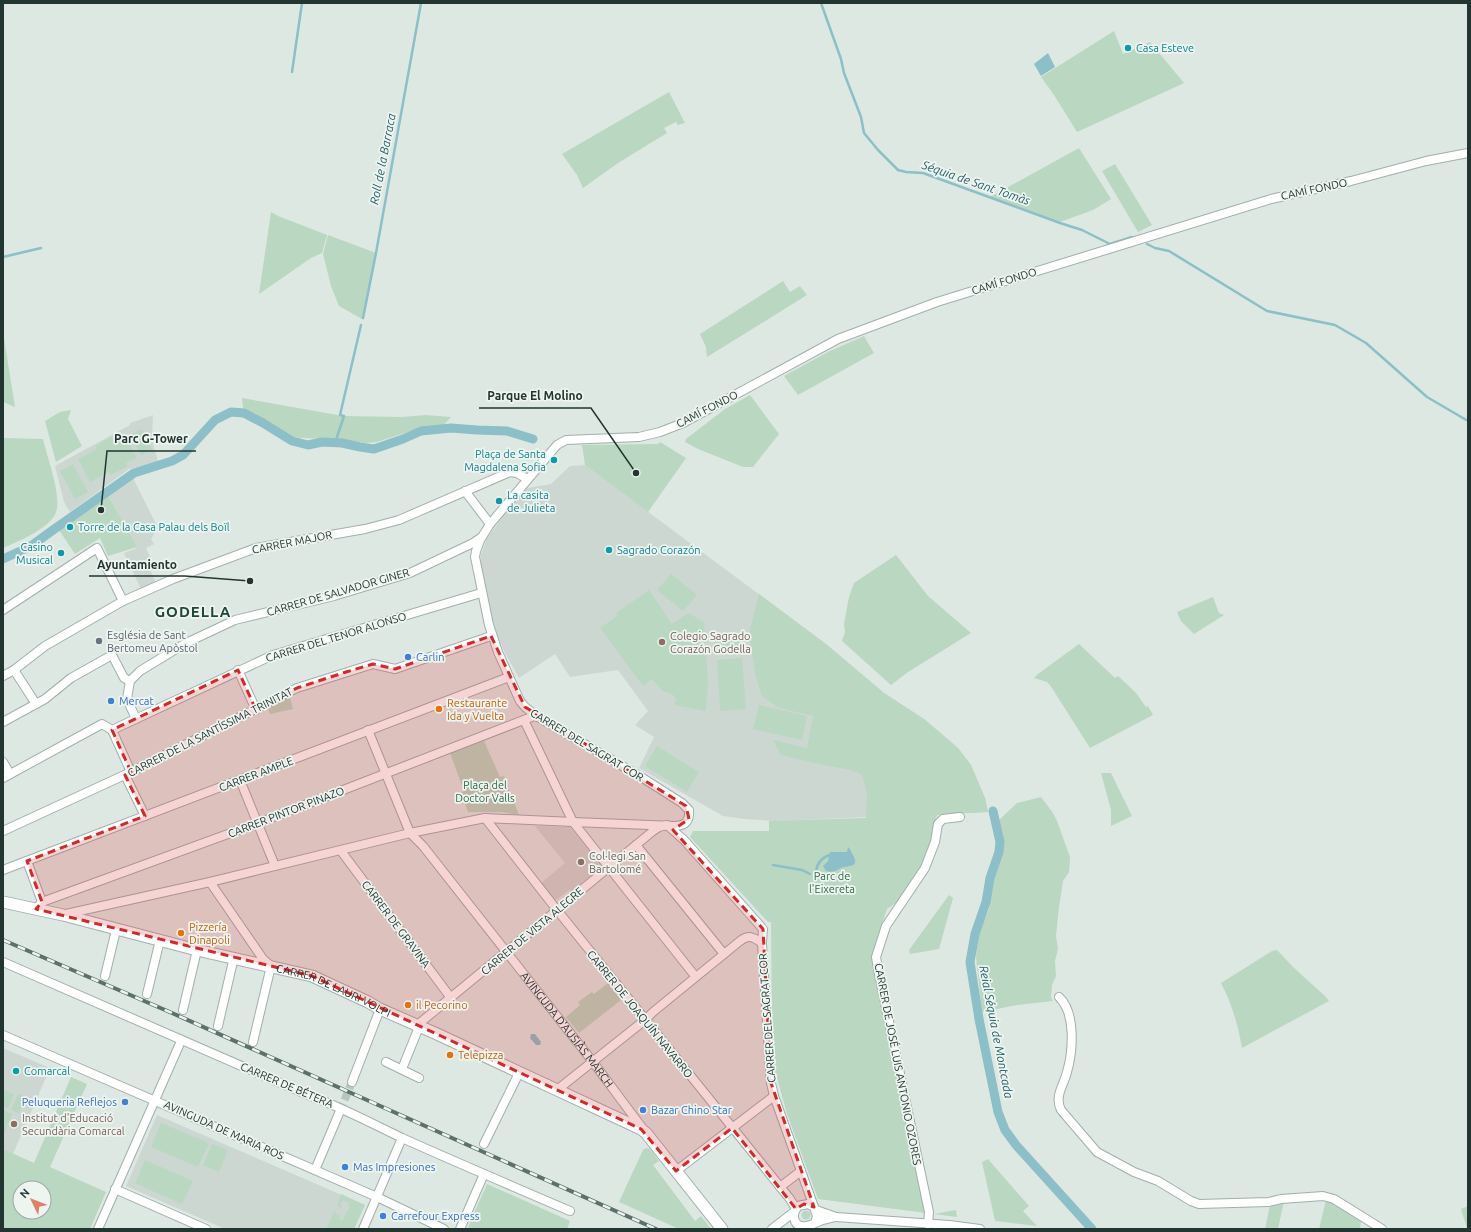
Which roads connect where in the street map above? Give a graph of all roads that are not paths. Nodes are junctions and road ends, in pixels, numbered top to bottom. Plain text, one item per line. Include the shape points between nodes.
1 (1468, 153) edge
2 (527, 479) junction
3 (465, 491) junction
4 (490, 524) junction
5 (482, 537) junction
6 (481, 593) junction
7 (123, 601) junction
8 (3, 610) edge
9 (492, 636) junction
10 (14, 670) junction
11 (238, 670) junction
12 (3, 676) edge
13 (509, 677) junction
14 (130, 681) junction
15 (36, 704) junction
16 (256, 710) junction
17 (538, 717) junction
18 (136, 718) junction
19 (524, 720) junction
20 (3, 722) edge
21 (112, 730) junction
22 (368, 730) junction
23 (3, 762) edge
24 (128, 774) junction
25 (386, 774) junction
26 (6, 776) edge
27 (240, 780) junction
28 (145, 816) junction
29 (960, 817) dead end
30 (485, 818) junction
31 (573, 822) junction
32 (258, 823) junction
33 (667, 825) junction
34 (3, 831) edge
35 (410, 833) junction
36 (636, 845) junction
37 (341, 851) junction
38 (26, 861) junction
39 (275, 866) junction
40 (609, 867) junction
41 (3, 870) edge
42 (210, 882) junction
43 (3, 902) edge
44 (38, 906) junction
45 (557, 910) junction
46 (63, 915) junction
47 (116, 930) junction
48 (160, 940) junction
49 (762, 943) junction
50 (197, 950) junction
51 (507, 952) junction
52 (724, 954) junction
53 (234, 957) junction
54 (3, 962) edge
55 (270, 966) junction
56 (105, 976) dead end
57 (695, 976) junction
58 (147, 994) dead end
59 (451, 998) junction
60 (1060, 998) dead end
61 (380, 1009) junction
62 (183, 1010) dead end
63 (645, 1020) junction
64 (218, 1026) dead end
65 (419, 1026) junction
66 (3, 1035) edge
67 (181, 1041) junction
68 (253, 1042) dead end
69 (386, 1062) dead end
70 (593, 1062) junction
71 (402, 1069) junction
72 (519, 1073) junction
73 (419, 1078) dead end
74 (352, 1082) tunnel mouth
75 (556, 1090) junction
76 (774, 1096) junction
77 (155, 1100) junction
78 (340, 1111) tunnel mouth
79 (732, 1128) junction
80 (646, 1133) junction
81 (402, 1138) junction
82 (484, 1144) dead end
83 (315, 1170) junction
84 (676, 1171) junction
85 (801, 1171) junction
86 (484, 1174) junction
87 (780, 1186) junction
88 (115, 1189) junction
89 (377, 1197) junction
90 (815, 1209) junction
91 (795, 1210) junction
92 (570, 1211) dead end
93 (836, 1217) junction
94 (928, 1224) junction
95 (805, 1227) edge
96 (98, 1229) edge
97 (206, 1229) edge
98 (363, 1229) edge
99 (444, 1229) edge
100 (460, 1229) edge
101 (722, 1229) edge
102 (772, 1229) edge
103 (980, 1229) edge
104 (1382, 1229) edge

1 - 2 street, CAMÍ FONDO via 1271,199 937,302 838,339 683,423 660,432 639,437 566,440 557,445
2 - 3 street, CARRER MAJOR via 510,472
2 - 4 street, CARRER DE SALVADOR GINER
3 - 4 street
3 - 7 street, CARRER MAJOR via 399,520 256,548
4 - 5 street, CARRER DE SALVADOR GINER
5 - 6 street, CARRER DEL SAGRAT COR via 475,557
5 - 14 street, CARRER DE SALVADOR GINER via 410,573 334,596 235,620 186,643 140,671
6 - 9 street, CARRER DEL SAGRAT COR
6 - 11 street, CARRER DEL TENOR ALONSO via 273,655
7 - 8 street via 97,548
7 - 10 street, CARRER MAJOR via 45,646
9 - 13 street, CARRER DEL SAGRAT COR
9 - 16 street, CARRER DE LA SANTÍSSIMA TRINITAT via 395,669 373,664 346,672 284,693
10 - 12 street, CARRER MAJOR
10 - 15 street
11 - 16 street
11 - 18 street, CARRER DEL TENOR ALONSO
13 - 17 street, CARRER DEL SAGRAT COR via 524,707
13 - 22 street, CARRER AMPLE
14 - 15 street via 124,678 112,654 71,678
14 - 18 street via 127,699
15 - 20 street
16 - 24 street, CARRER DE LA SANTÍSSIMA TRINITAT
17 - 19 street, CARRER PINTOR PINAZO
17 - 33 street, CARRER DEL SAGRAT COR via 638,775 689,810 689,819 681,826
18 - 21 street, CARRER DEL TENOR ALONSO
19 - 25 street, CARRER PINTOR PINAZO
19 - 31 street
21 - 24 street
21 - 26 street via 102,724
22 - 25 street
22 - 27 street, CARRER AMPLE
23 - 26 street
24 - 28 street
24 - 34 street, CARRER DE LA SANTÍSSIMA TRINITAT
25 - 32 street, CARRER PINTOR PINAZO
25 - 35 street
27 - 28 street, CARRER AMPLE
27 - 32 street
28 - 38 street, CARRER AMPLE
29 - 94 street, CARRER DE JOSÉ LUIS ANTONIO OZORES via 943,818 939,822 925,868 888,923 876,957 929,1212
30 - 31 street
30 - 35 street
30 - 45 street, CARRER DE JOAQUÍN NAVARRO
31 - 33 street
31 - 40 street
32 - 39 street
32 - 44 street, CARRER PINTOR PINAZO
33 - 36 street, CARRER DE VISTA ALEGRE via 656,829
33 - 49 street, CARRER DEL SAGRAT COR via 684,840 760,925 763,929
35 - 37 street
35 - 51 street, AVINGUDA D'AUSIÀS MARCH
36 - 40 street, CARRER DE VISTA ALEGRE
36 - 52 street
37 - 39 street
37 - 59 street, CARRER DE GRAVINA
38 - 41 street, CARRER AMPLE
38 - 44 street
39 - 42 street
40 - 45 street, CARRER DE VISTA ALEGRE
40 - 57 street
42 - 46 street
42 - 55 street
43 - 44 street, CARRER DE LAURI VOLPI
44 - 46 street, CARRER DE LAURI VOLPI
45 - 51 street, CARRER DE VISTA ALEGRE
45 - 63 street, CARRER DE JOAQUÍN NAVARRO
46 - 47 street, CARRER DE LAURI VOLPI
47 - 48 street, CARRER DE LAURI VOLPI
47 - 56 street
48 - 50 street, CARRER DE LAURI VOLPI
48 - 58 street
49 - 52 street via 749,936
49 - 76 street, CARRER DEL SAGRAT COR via 769,1073
50 - 53 street, CARRER DE LAURI VOLPI
50 - 62 street
51 - 59 street, CARRER DE VISTA ALEGRE
51 - 70 street, AVINGUDA D'AUSIÀS MARCH
52 - 57 street
53 - 55 street, CARRER DE LAURI VOLPI
53 - 64 street
54 - 67 street, CARRER DE BÉTERA
55 - 61 street, CARRER DE LAURI VOLPI via 312,976
55 - 68 street
57 - 63 street
59 - 65 street, CARRER DE VISTA ALEGRE
60 - 104 street via 1068,1011 1072,1040 1068,1070 1060,1091 1059,1104 1061,1110 1102,1156 1158,1181 1199,1204 1269,1202 1323,1196 1334,1199
61 - 65 street, CARRER DE LAURI VOLPI
61 - 74 street
63 - 70 street
63 - 79 street, CARRER DE JOAQUÍN NAVARRO
65 - 71 street
65 - 72 street, CARRER DE LAURI VOLPI
66 - 77 street, AVINGUDA DE MARIA ROS
67 - 77 street
67 - 81 street, CARRER DE BÉTERA via 326,1101
69 - 71 street
70 - 75 street
70 - 80 street, AVINGUDA D'AUSIÀS MARCH
71 - 73 street
72 - 75 street, CARRER DE LAURI VOLPI
72 - 82 street
75 - 80 street, CARRER DE LAURI VOLPI
76 - 79 street
76 - 85 street, CARRER DEL SAGRAT COR
77 - 83 street, AVINGUDA DE MARIA ROS
77 - 88 street
78 - 83 street
79 - 84 street
79 - 87 street, CARRER DE JOAQUÍN NAVARRO
80 - 84 street, AVINGUDA D'AUSIÀS MARCH
81 - 86 street, CARRER DE BÉTERA
81 - 89 street
83 - 89 street, AVINGUDA DE MARIA ROS
84 - 101 street, AVINGUDA D'AUSIÀS MARCH
85 - 87 street
85 - 90 street, CARRER DEL SAGRAT COR
86 - 92 street, CARRER DE BÉTERA
86 - 100 street
87 - 91 street, CARRER DE JOAQUÍN NAVARRO via 795,1205
88 - 96 street
88 - 97 street
89 - 98 street
89 - 99 street, AVINGUDA DE MARIA ROS
90 - 91 street via 804,1204
90 - 93 street
90 - 95 street via 815,1223
91 - 95 street via 796,1222
91 - 102 street
93 - 94 street
93 - 95 street
94 - 103 street

